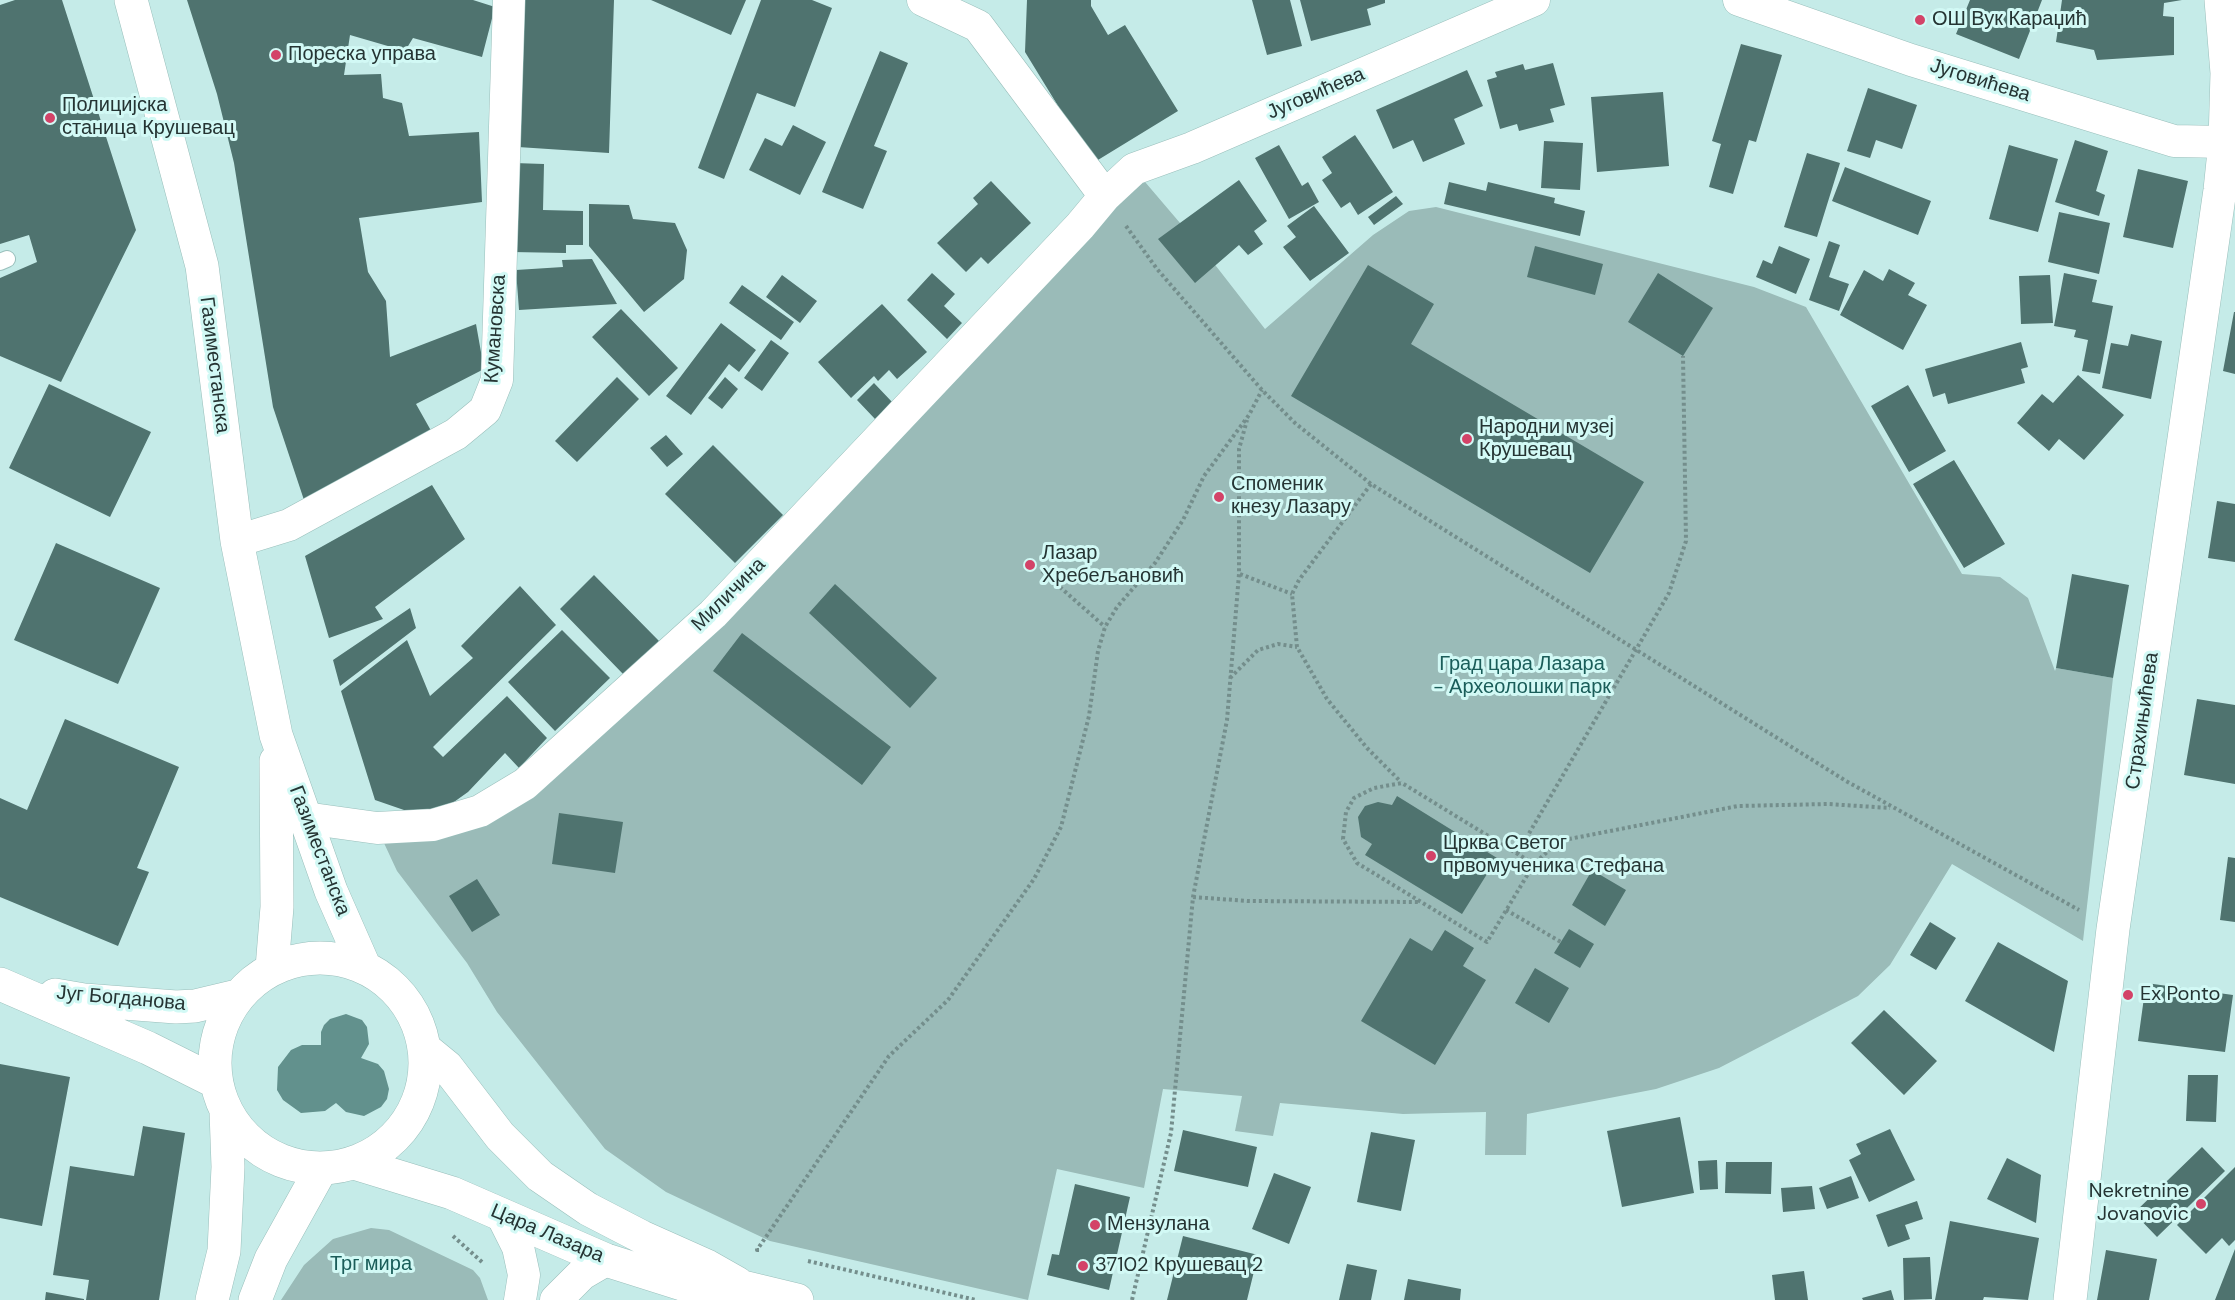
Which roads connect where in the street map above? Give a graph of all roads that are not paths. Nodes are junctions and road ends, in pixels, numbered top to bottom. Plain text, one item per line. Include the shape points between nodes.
1 (131, 0) edge
2 (509, 0) edge
3 (923, 0) edge
4 (1534, 0) edge
5 (1739, 0) edge
6 (2221, 0) edge
7 (979, 13) edge
8 (2230, 142) edge
9 (1105, 196) junction
10 (1080, 226) joint
11 (237, 541) junction
12 (276, 735) junction
13 (305, 818) junction
14 (364, 966) junction
15 (272, 968) junction
16 (2, 985) edge
17 (237, 996) junction
18 (425, 1049) junction
19 (221, 1096) junction
20 (354, 1163) junction
21 (321, 1169) junction
22 (503, 1217) junction
23 (606, 1260) junction
24 (743, 1287) junction
25 (212, 1300) edge
26 (255, 1300) edge
27 (520, 1300) edge
28 (556, 1300) edge
29 (797, 1300) edge
30 (2070, 1300) edge

1 - 11 main road, Газиместанска via 202,266
2 - 11 street, Кумановска via 497,380 485,410 456,434 289,525
3 - 7 street
4 - 9 street, Југовићева via 1192,148 1134,169
5 - 8 street, Југовићева via 1911,60 2174,141
6 - 8 main road, Страхињићева
7 - 9 street
8 - 30 main road, Страхињићева via 2113,929
9 - 10 street, Југовићева
10 - 13 street, Миличина via 713,614 525,784 480,811 433,825 377,828
11 - 12 main road, Газиместанска
12 - 13 main road, Газиместанска
12 - 15 main road, Газиместанска via 277,907
13 - 14 main road, Газиместанска
14 - 15 main road via 334,958 302,958
14 - 18 main road via 394,986 408,1005
15 - 17 main road
16 - 17 main road, Југ Богданова via 84,1000 168,1006 195,1006
16 - 19 main road, Југ Богданова via 148,1048
17 - 19 main road via 217,1036 214,1059
18 - 20 main road via 424,1085 410,1119 386,1146
18 - 24 main road, Цара Лазара via 447,1067 500,1136 540,1176 588,1209
19 - 21 main road via 242,1135 265,1154 292,1165
19 - 25 main road via 228,1167 224,1251
20 - 21 main road
20 - 22 main road, Цара Лазара via 452,1193
21 - 26 main road via 271,1259
22 - 23 main road, Цара Лазара
22 - 27 street via 524,1275
23 - 24 main road, Цара Лазара via 682,1284
23 - 28 street via 582,1274
24 - 29 main road, Цара Лазара

